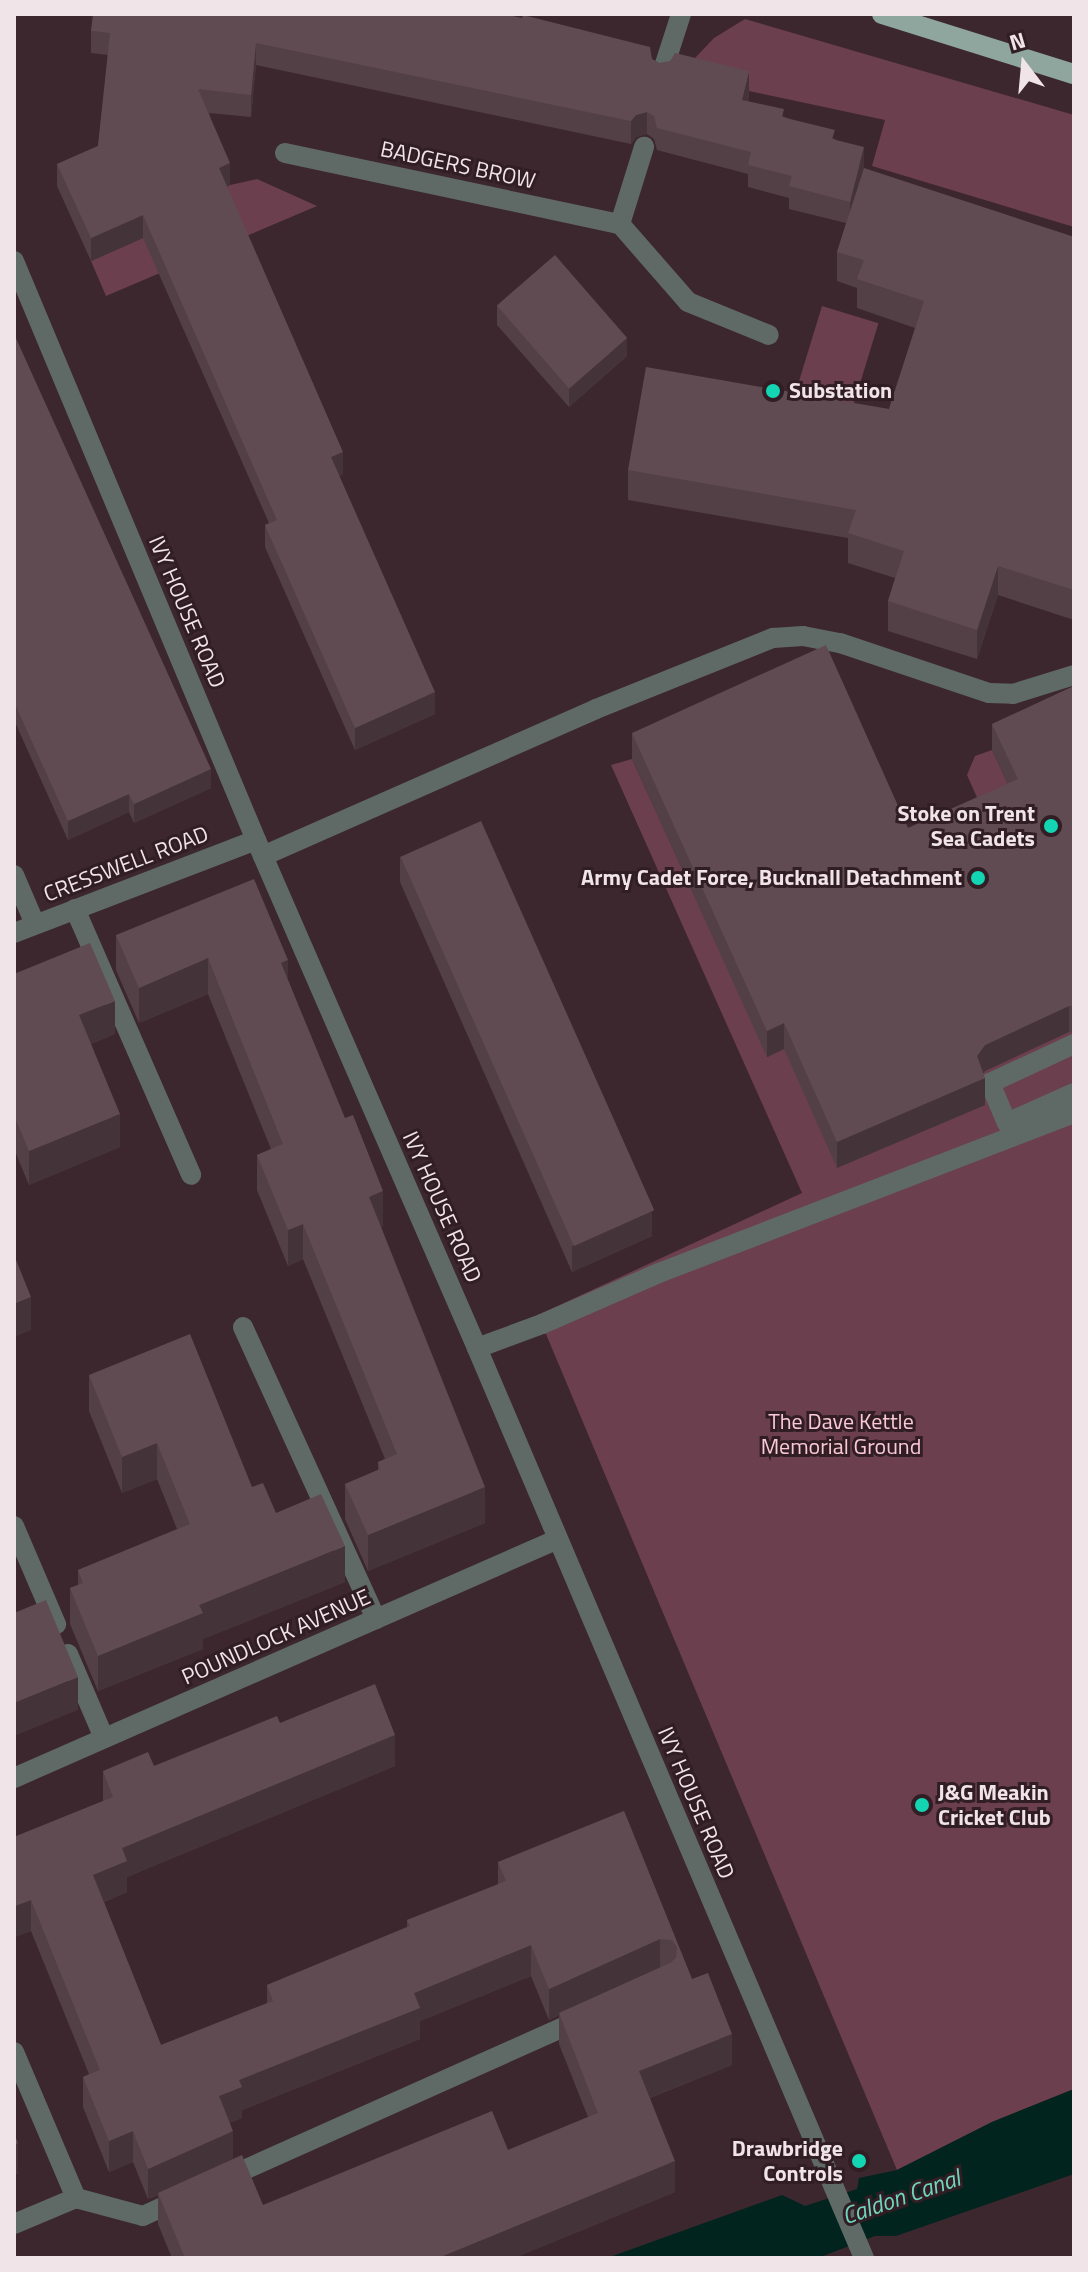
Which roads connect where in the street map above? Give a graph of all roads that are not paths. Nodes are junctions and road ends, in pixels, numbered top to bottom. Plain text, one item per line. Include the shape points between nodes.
1 (681, 14) edge
2 (882, 14) edge
3 (662, 73) edge
4 (1074, 74) edge
5 (644, 147) edge
6 (285, 153) dead end
7 (620, 224) junction
8 (14, 261) edge
9 (20, 290) edge
10 (769, 335) dead end
11 (1074, 675) edge
12 (259, 848) junction
13 (14, 875) edge
14 (75, 909) junction
15 (35, 924) junction
16 (14, 933) edge
17 (1074, 1044) edge
18 (1074, 1093) edge
19 (1074, 1113) edge
20 (191, 1175) dead end
21 (243, 1327) dead end
22 (477, 1348) junction
23 (14, 1526) edge
24 (558, 1539) junction
25 (376, 1619) junction
26 (104, 1738) junction
27 (14, 1778) edge
28 (607, 2008) edge
29 (14, 2052) edge
30 (76, 2198) junction
31 (14, 2224) edge
32 (864, 2258) edge

1 - 3 street
2 - 4 main road
5 - 7 street
6 - 7 street, BADGERS BROW
7 - 10 street via 688,302
8 - 9 street, IVY HOUSE ROAD
9 - 12 street, IVY HOUSE ROAD
11 - 12 street, CRESSWELL ROAD via 1013,694 989,693 840,643 803,636 773,638
12 - 14 street, CRESSWELL ROAD
12 - 22 street, IVY HOUSE ROAD
13 - 15 street
14 - 15 street, CRESSWELL ROAD
14 - 20 street
15 - 16 street, CRESSWELL ROAD
17 - 18 street via 990,1083 1007,1123
19 - 22 street
21 - 25 street
22 - 24 street, IVY HOUSE ROAD
23 - 26 street
24 - 25 street, POUNDLOCK AVENUE
24 - 32 street, IVY HOUSE ROAD
25 - 26 street, POUNDLOCK AVENUE
26 - 27 street, POUNDLOCK AVENUE
28 - 30 street via 143,2216
29 - 30 street
30 - 31 street

